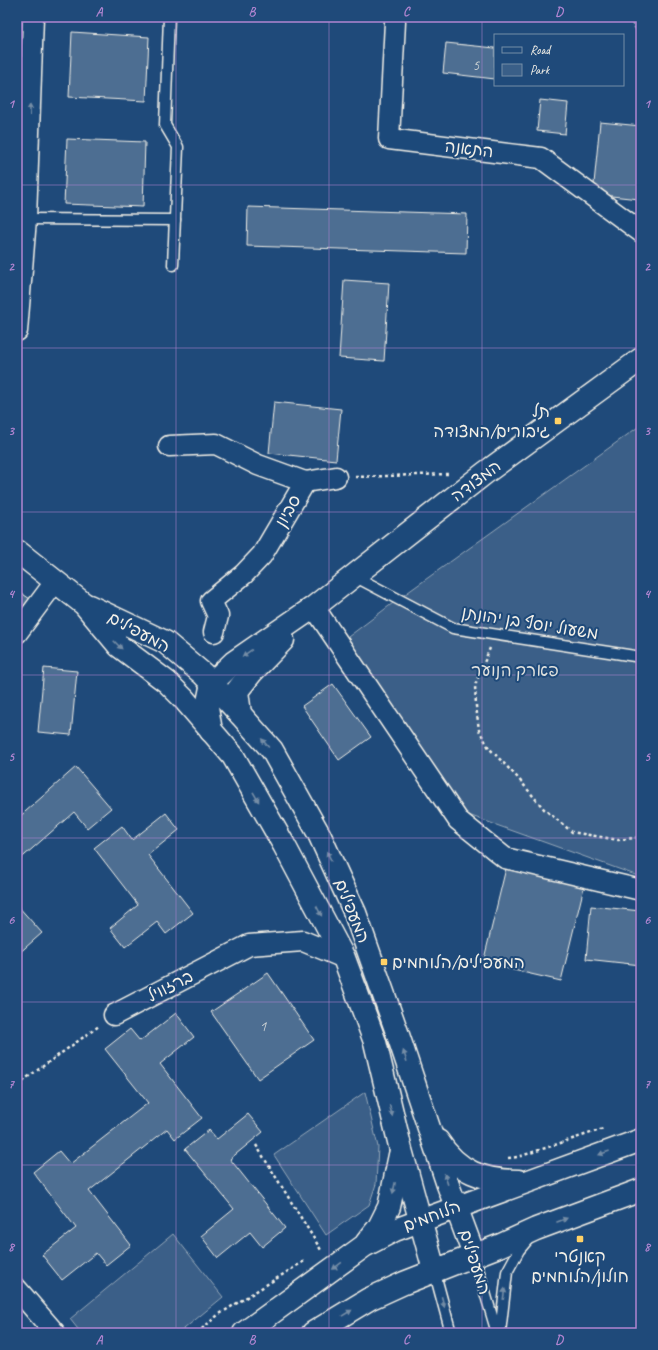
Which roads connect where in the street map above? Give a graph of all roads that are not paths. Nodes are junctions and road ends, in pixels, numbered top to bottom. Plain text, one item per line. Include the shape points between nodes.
1 (33, 17) edge
2 (169, 17) edge
3 (395, 22) dead end
4 (26, 219) junction
5 (175, 220) junction
6 (641, 232) edge
7 (173, 265) dead end
8 (17, 330) edge
9 (641, 359) edge
10 (169, 446) dead end
11 (336, 477) road end
12 (305, 482) junction
13 (17, 551) edge
14 (354, 576) junction
15 (55, 582) junction
16 (84, 604) junction
17 (314, 607) junction
18 (214, 632) dead end
19 (17, 633) edge
20 (641, 657) edge
21 (212, 683) junction
22 (240, 714) junction
23 (212, 731) junction
24 (641, 890) edge
25 (344, 958) junction
26 (114, 1015) road end
27 (430, 1129) junction
28 (641, 1140) edge
29 (400, 1150) junction
30 (528, 1181) junction
31 (641, 1190) edge
32 (457, 1207) junction
33 (420, 1221) junction
34 (536, 1229) junction
35 (364, 1246) junction
36 (474, 1256) junction
37 (434, 1270) junction
38 (17, 1289) edge
39 (55, 1333) edge
40 (244, 1333) edge
41 (313, 1333) edge
42 (451, 1333) edge
43 (499, 1333) edge

4 -> 1 street
2 - 5 lane via 165,125 178,147
3 - 6 street, התאנה via 389,139 541,158
4 - 5 lane
4 - 8 street
5 - 7 lane
9 - 14 street, המצודה via 485,474
10 - 12 street, סביון via 216,444 258,466
11 - 12 street
12 - 18 street, סביון via 262,555 244,574 211,601 218,616
13 - 15 street, המעפילים
14 - 17 street, המצודה
14 - 20 lane, משעול יוסף בן יהונתן via 453,628
15 - 16 street, המעפילים
15 - 19 street
16 - 21 street, המעפילים via 165,642
16 -> 23 street, המעפילים via 119,646 167,682
17 -> 21 street, המצודה via 234,662
17 - 22 street, המצודה via 237,691
17 - 24 street via 458,820 505,858
21 - 22 street, המעפילים
21 - 23 street via 207,707
27 -> 22 street, המעפילים via 355,913 322,841 272,750
23 -> 25 street, המעפילים via 233,756
25 - 26 street, ברזוויל via 303,941 249,945
25 -> 29 street, המעפילים via 375,1042
27 - 30 street via 443,1150 472,1174 500,1181
32 -> 27 street, המעפילים
28 -> 30 street, הלוחמים
29 - 33 street, המעפילים
29 -> 35 street via 389,1207 379,1227
30 - 32 street, הלוחמים
34 -> 31 street
32 - 33 street, הלוחמים
32 - 36 street, המעפילים
33 - 35 street, הלוחמים
33 - 37 street, המעפילים
34 - 36 street
43 -> 34 lane via 507,1272 519,1250
35 -> 40 street, הלוחמים
36 - 37 street
36 - 43 lane, המעפילים
41 -> 37 street via 369,1299
37 -> 42 lane, המעפילים
38 - 39 street

